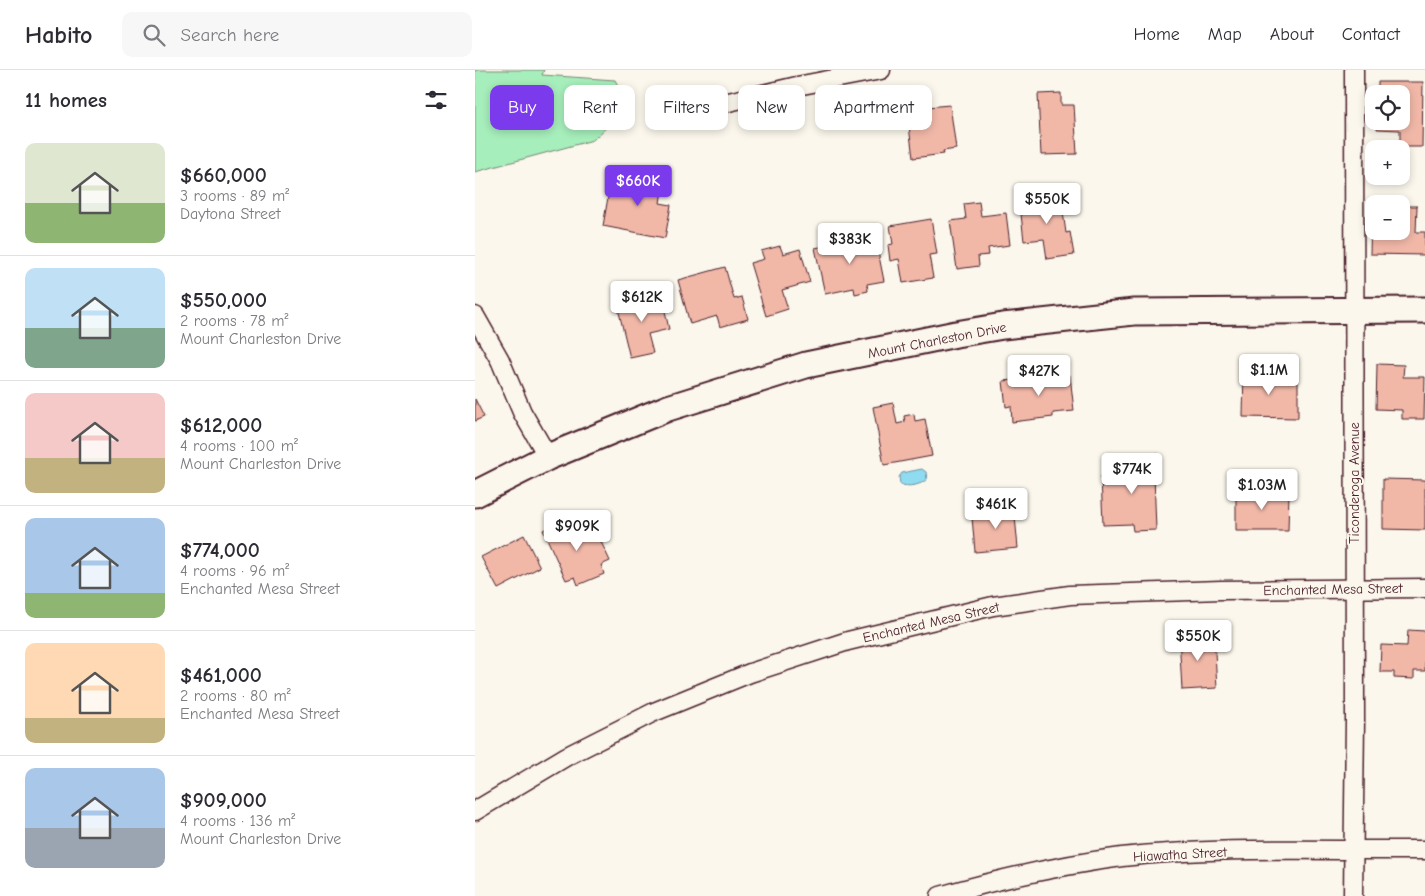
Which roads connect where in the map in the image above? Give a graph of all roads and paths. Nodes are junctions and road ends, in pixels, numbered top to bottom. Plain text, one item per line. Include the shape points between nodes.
1 (881, 70) edge
2 (1354, 70) edge
3 (728, 102) edge
4 (1353, 310) junction
5 (1425, 310) edge
6 (475, 316) edge
7 (548, 457) junction
8 (475, 494) edge
9 (1354, 588) junction
10 (1425, 588) edge
11 (475, 811) edge
12 (1425, 850) edge
13 (1353, 851) junction
14 (940, 896) edge
15 (1353, 896) edge

1 - 3 street
2 - 4 street, Ticonderoga Avenue
4 - 5 street, Mount Charleston Drive
4 - 7 street, Mount Charleston Drive via 1134,312 956,334 806,365 669,408
4 - 9 street, Ticonderoga Avenue
6 - 7 street
7 - 8 street, Mount Charleston Drive
9 - 10 street, Enchanted Mesa Street
9 - 11 street, Enchanted Mesa Street via 1070,595 993,606 848,641 750,673 655,712 567,756
9 - 13 street, Ticonderoga Avenue
12 - 13 street, Hiawatha Street
13 - 14 street, Hiawatha Street via 1213,851 1123,857 1001,879
13 - 15 street, Ticonderoga Avenue

